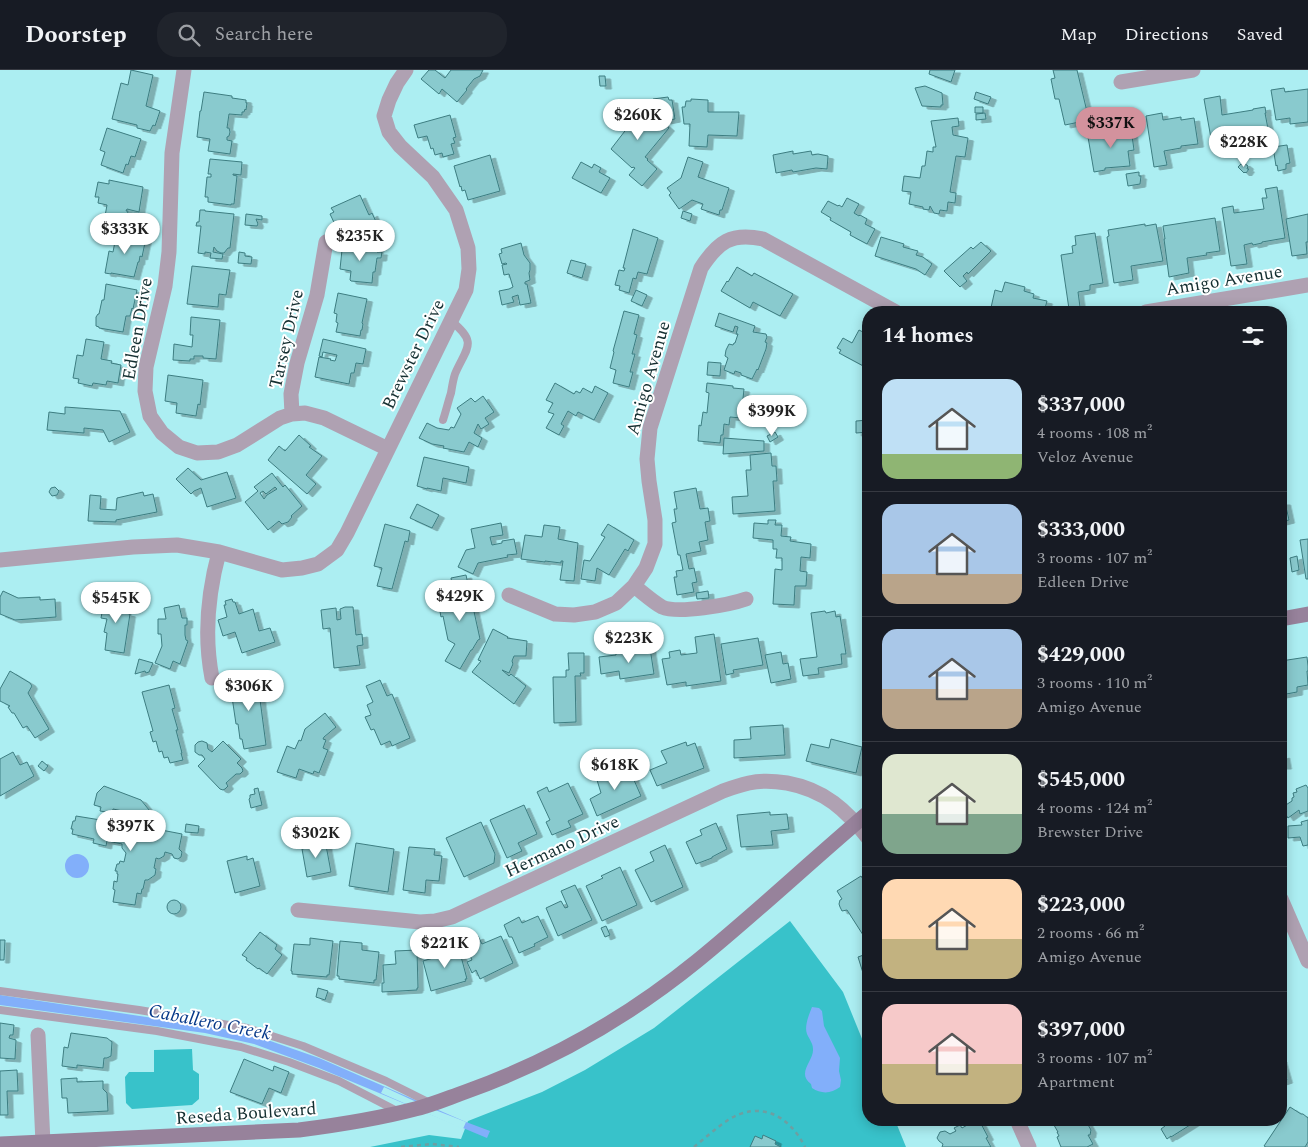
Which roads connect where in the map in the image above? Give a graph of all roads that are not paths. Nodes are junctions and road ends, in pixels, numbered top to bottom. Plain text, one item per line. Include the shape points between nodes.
1 (184, 70) edge
2 (406, 70) edge
3 (1193, 70) edge
4 (1121, 82) dead end
5 (326, 242) dead end
6 (1308, 286) edge
7 (885, 306) edge
8 (1183, 306) edge
9 (450, 321) junction
10 (292, 414) junction
11 (443, 420) dead end
12 (388, 449) junction
13 (220, 552) junction
14 (0, 560) edge
15 (634, 586) junction
16 (509, 595) dead end
17 (746, 599) dead end
18 (1308, 614) edge
19 (1287, 618) edge
20 (212, 678) dead end
21 (862, 818) edge
22 (856, 823) junction
23 (862, 830) edge
24 (298, 910) dead end
25 (1287, 913) edge
26 (1308, 961) edge
27 (0, 991) edge
28 (0, 1010) edge
29 (38, 1035) dead end
30 (424, 1106) junction
31 (400, 1112) junction
32 (1019, 1126) edge
33 (43, 1143) junction
34 (0, 1144) edge
35 (1028, 1147) edge

1 - 10 street, Edleen Drive via 172,153 165,286 146,367 144,391 150,416 162,433 179,447 197,453 218,452 237,445
2 - 9 street, Brewster Drive via 397,83 384,116 389,132 433,177 456,210 468,248 466,290
3 - 4 street
5 - 10 street, Tarsey Drive via 317,295 297,363 291,394
6 - 8 street, Amigo Avenue
7 - 15 street, Amigo Avenue via 763,239 739,236 711,252 701,268 650,428 647,459 655,544 646,568
9 - 11 lane via 462,330 467,344
9 - 12 street, Brewster Drive
10 - 12 street, Edleen Drive via 305,413 324,418
12 - 13 street, Brewster Drive via 347,533 336,550 318,564 282,570
13 - 14 street, Brewster Drive via 177,545
13 - 20 street via 214,572 207,630
15 - 16 street, Amigo Avenue via 616,603 595,612 574,615 555,614
15 - 17 street via 662,607 674,610
18 - 19 main road
21 - 22 main road, Reseda Boulevard
22 - 23 street, Hermano Drive
22 - 24 street, Hermano Drive via 825,796 801,786 773,781 750,783 722,791 452,917 420,922
22 - 30 main road, Reseda Boulevard via 697,961 594,1033 489,1084
25 - 26 street
27 - 30 lane via 247,1028 303,1046 386,1081
28 - 31 lane via 157,1031 241,1047 339,1080
29 - 33 street
30 - 31 main road, Reseda Boulevard
31 - 33 main road, Reseda Boulevard via 299,1130
32 - 35 street
33 - 34 main road, Reseda Boulevard

